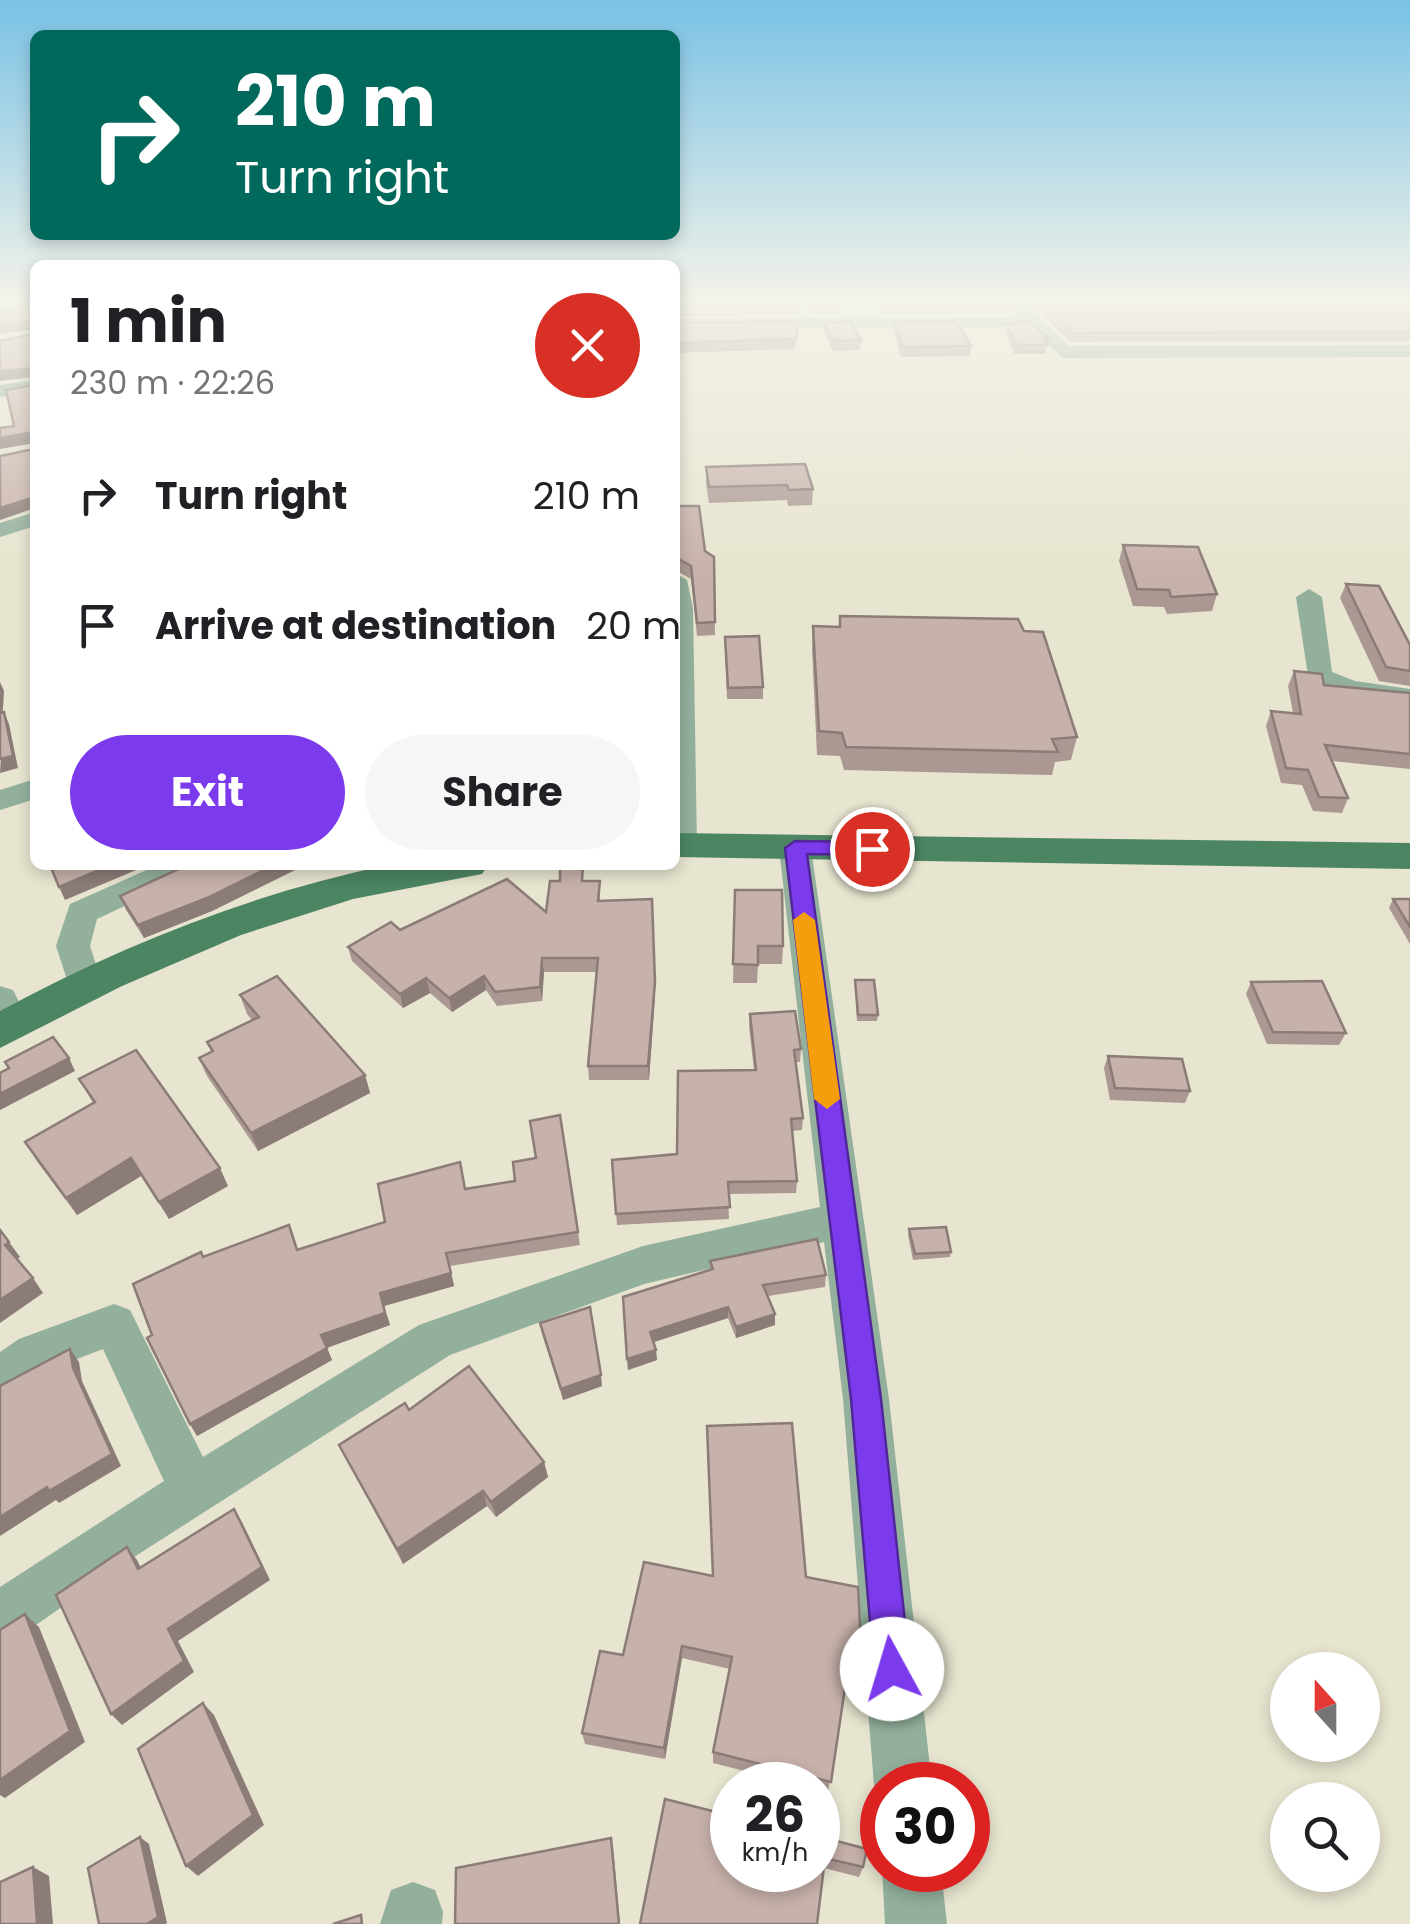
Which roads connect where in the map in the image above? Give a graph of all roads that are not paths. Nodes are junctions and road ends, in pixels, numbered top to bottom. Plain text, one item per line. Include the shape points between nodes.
1 (30, 521) edge
2 (0, 530) edge
3 (1310, 597) dead end
4 (1410, 697) edge
5 (30, 790) edge
6 (0, 802) edge
7 (680, 845) edge
8 (795, 848) junction
9 (1410, 856) edge
10 (175, 870) edge
11 (388, 870) edge
12 (357, 873) edge
13 (86, 989) junction
14 (4, 1018) edge
15 (842, 1220) junction
16 (0, 1378) edge
17 (194, 1491) junction
18 (0, 1618) edge
19 (901, 1762) edge
20 (914, 1892) edge
21 (916, 1924) edge

1 - 2 street
3 - 4 street via 1320,676 1349,689
5 - 6 street
7 - 8 main road
8 - 9 main road
8 - 15 street
10 - 13 street via 82,912 73,946
11 - 12 main road
12 - 13 main road
13 - 14 main road
15 - 17 street via 643,1265 434,1340
15 - 19 street
16 - 17 street via 35,1354 114,1324
17 - 18 street
20 - 21 street

